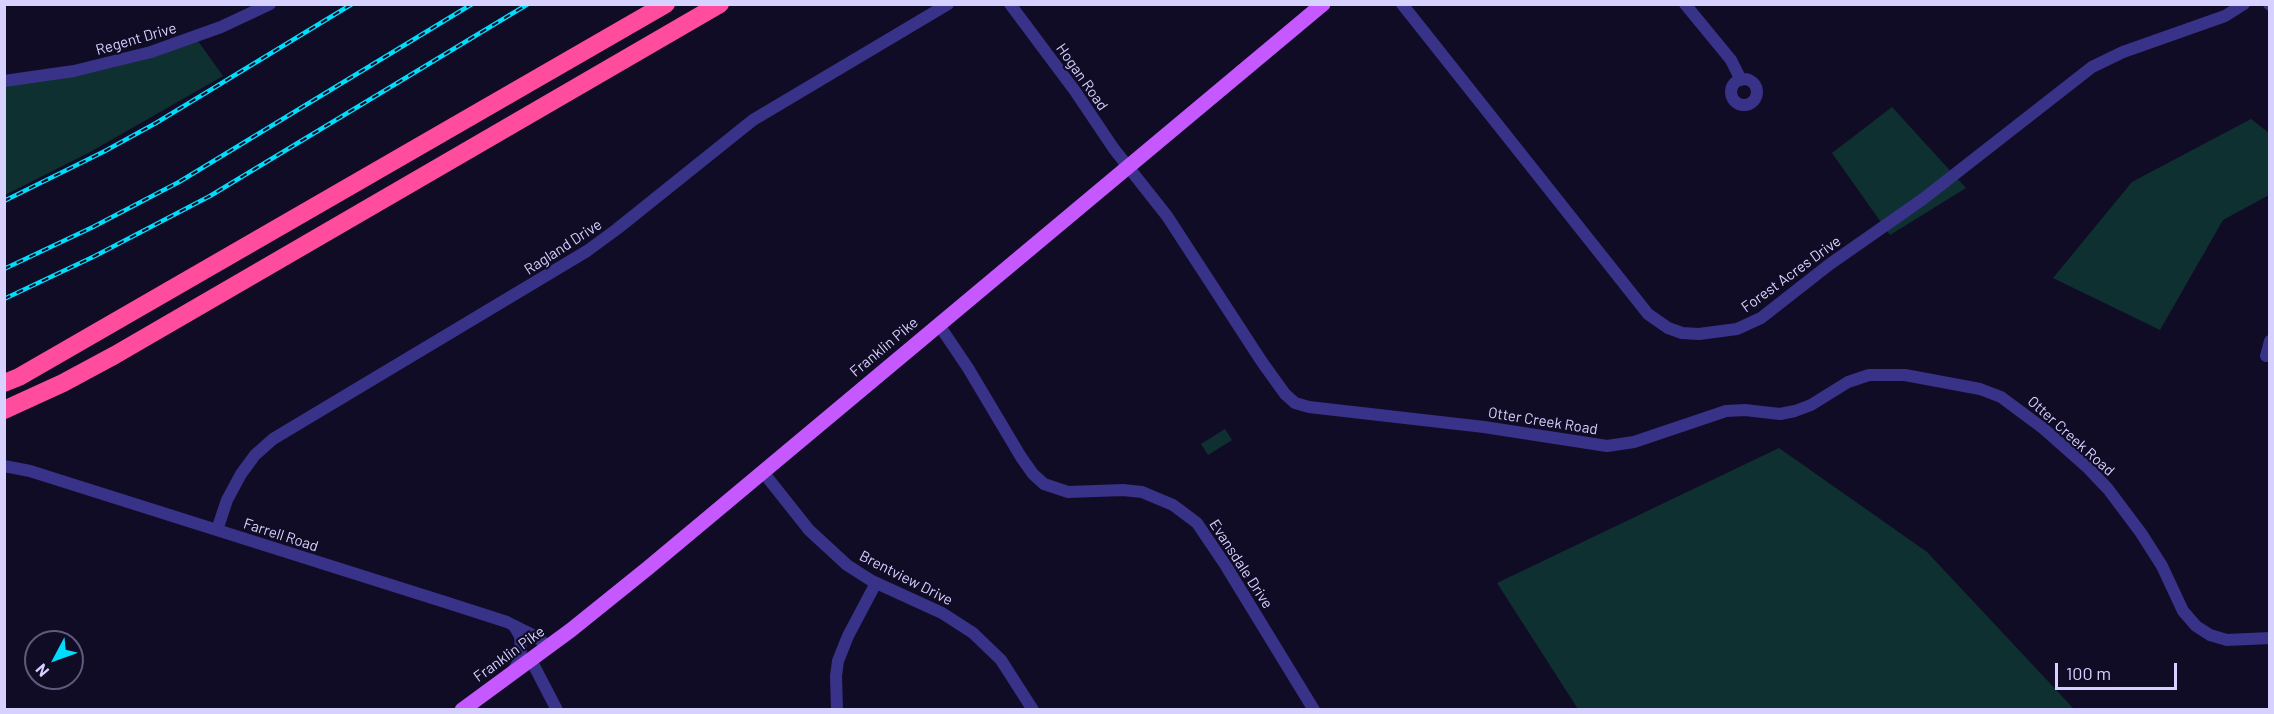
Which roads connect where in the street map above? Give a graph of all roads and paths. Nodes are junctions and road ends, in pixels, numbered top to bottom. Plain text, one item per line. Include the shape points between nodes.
1 (270, 4) edge
2 (666, 4) edge
3 (720, 4) edge
4 (948, 4) edge
5 (1010, 4) edge
6 (1323, 4) edge
7 (1402, 4) edge
8 (1685, 4) edge
9 (2244, 4) edge
10 (1741, 80) dead end
11 (4, 81) edge
12 (1127, 167) junction
13 (939, 325) junction
14 (2270, 341) edge
15 (2266, 356) dead end
16 (4, 383) edge
17 (4, 410) edge
18 (4, 466) edge
19 (763, 472) junction
20 (217, 530) junction
21 (876, 583) junction
22 (513, 626) junction
23 (2270, 638) edge
24 (549, 647) junction
25 (531, 660) junction
26 (509, 676) junction
27 (462, 710) edge
28 (557, 710) edge
29 (837, 710) edge
30 (1034, 710) edge
31 (1314, 710) edge

1 - 11 street, Regent Drive via 221,27 151,52 74,71
2 - 16 highway via 30,372
3 - 17 highway via 115,355
4 - 20 street, Ragland Drive via 753,120 587,251 273,439 241,474
5 - 12 street, Hogan Road
6 - 12 main road, Franklin Pike
7 - 9 street, Forest Acres Drive via 1647,314 1668,328 1699,334 1737,329 1761,318 1923,199 2092,67 2225,16
8 - 10 street via 1731,60
12 - 13 main road, Franklin Pike
12 - 23 street, Otter Creek Road via 1167,216 1276,382 1290,399 1301,405 1606,446 1634,442 1719,412 1795,411 1869,375 1905,375 1980,389 2001,397 2035,421 2108,489 2141,533 2183,611 2196,626 2227,640
13 - 19 main road, Franklin Pike
13 - 31 street, Evansdale Drive via 1021,457 1044,484 1068,492 1142,492 1163,499 1197,523
14 - 15 street
18 - 20 street, Farrell Road
19 - 21 street, Brentview Drive via 819,540 847,565
19 - 24 main road, Franklin Pike
20 - 22 street, Farrell Road
21 - 29 street via 838,661
21 - 30 street, Brentview Drive via 942,613 973,633 1001,660
22 - 24 street, Farrell Road
22 - 26 street via 520,638 521,654
24 - 25 main road, Franklin Pike
25 - 26 main road, Franklin Pike
25 - 28 street
26 - 27 main road, Franklin Pike

